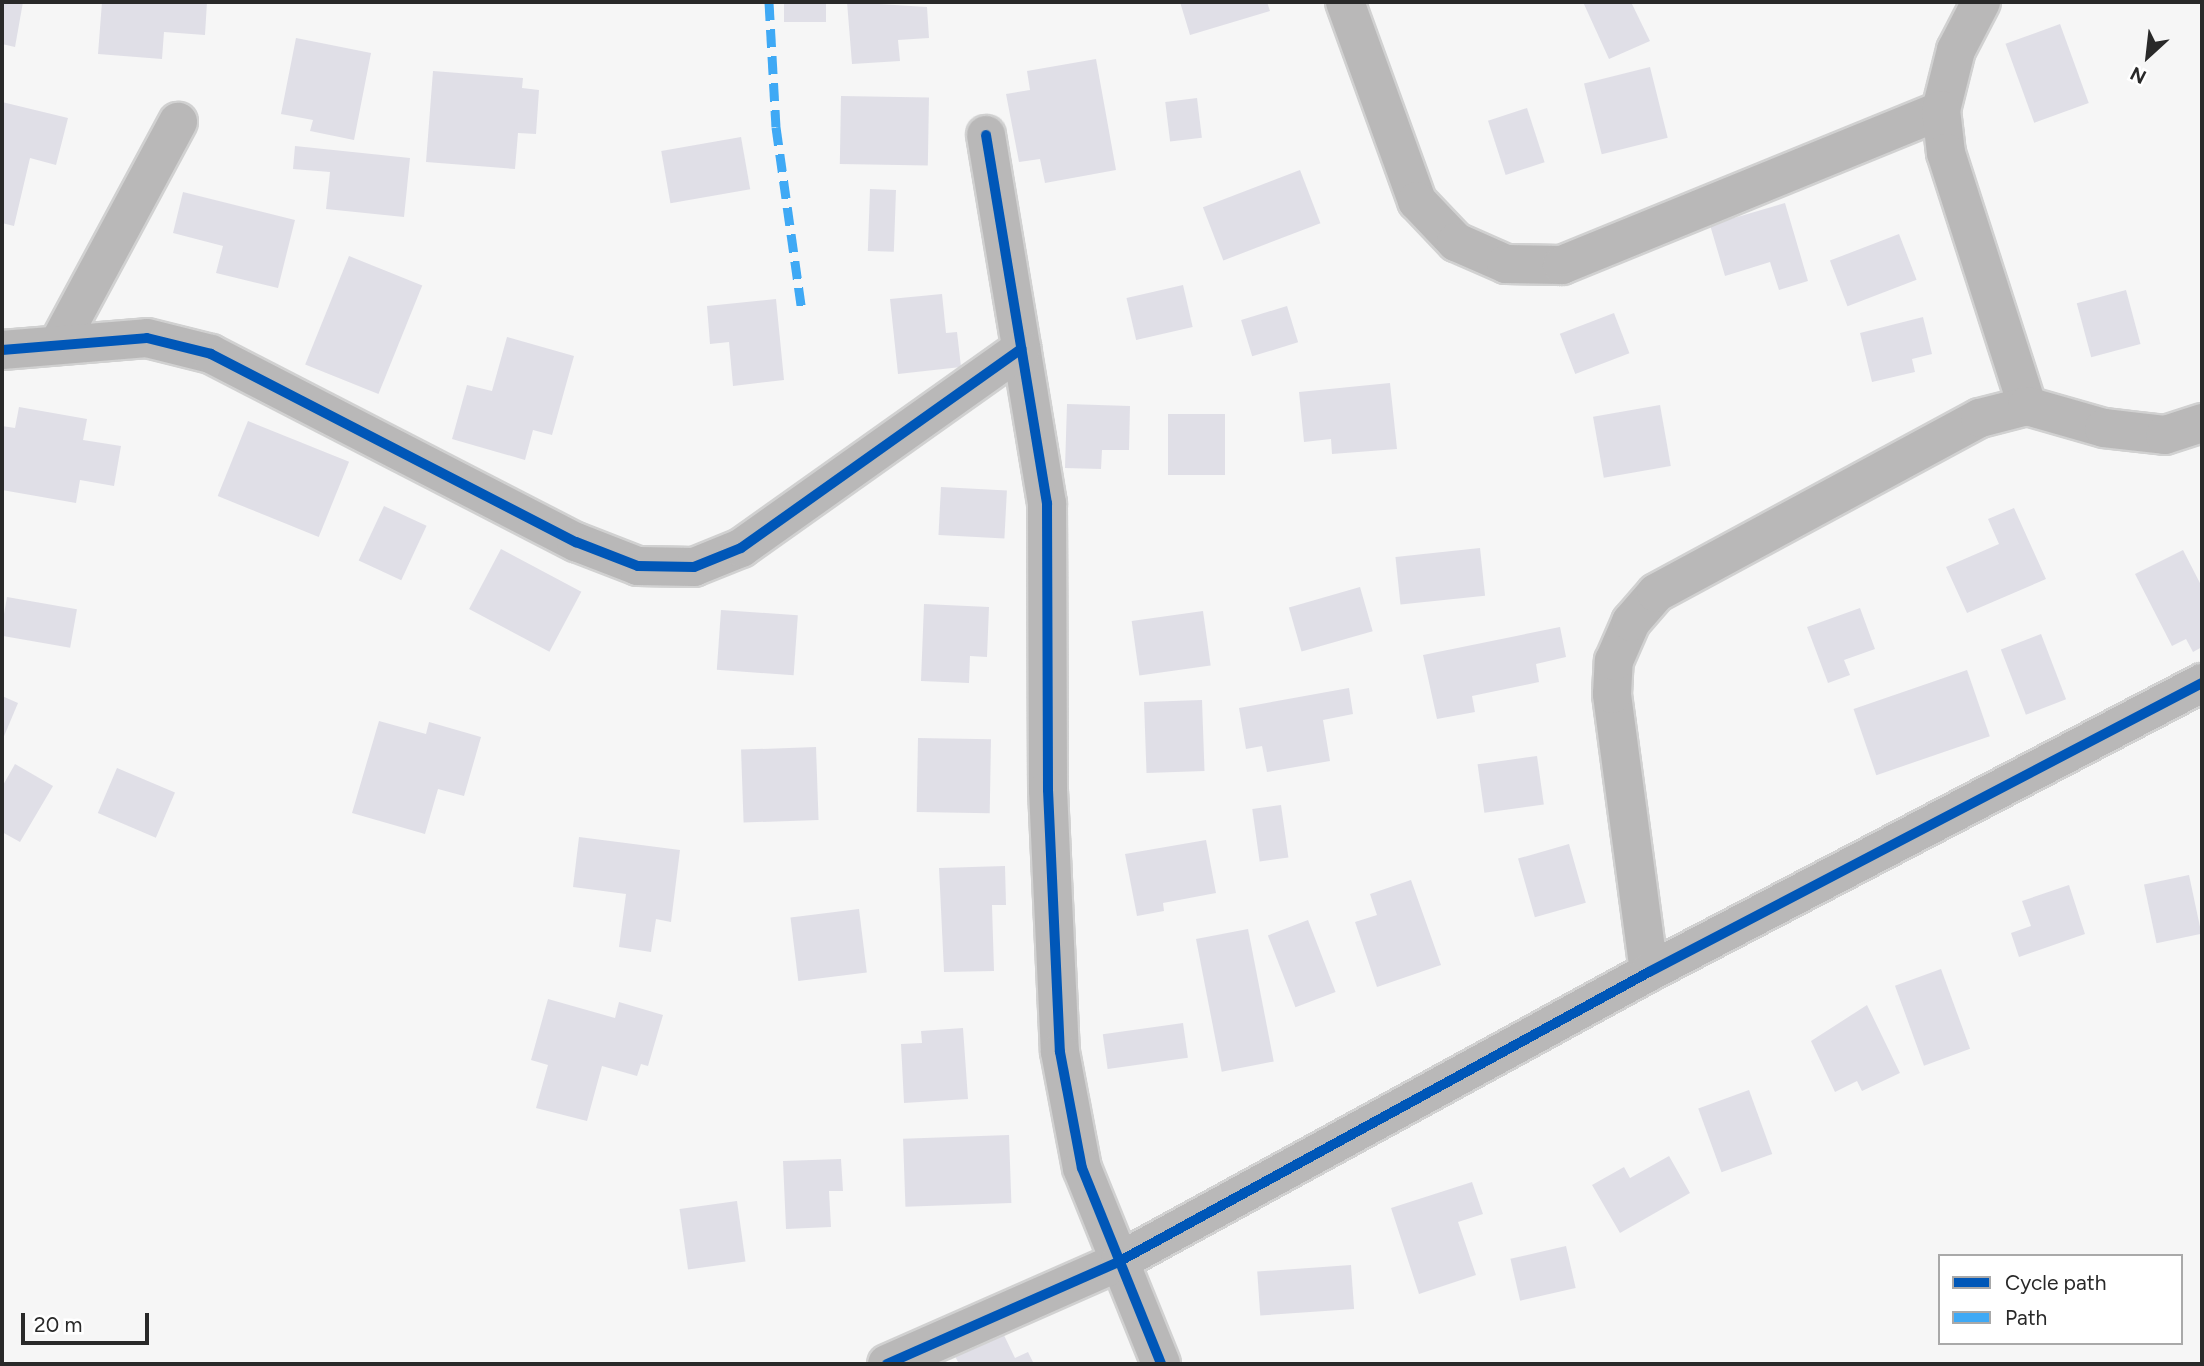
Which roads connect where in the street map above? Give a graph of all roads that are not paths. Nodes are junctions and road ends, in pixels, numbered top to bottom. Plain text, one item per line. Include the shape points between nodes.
1 (1345, 2) edge
2 (1981, 2) edge
3 (1941, 110) junction
4 (178, 122) dead end
5 (986, 135) dead end
6 (60, 341) junction
7 (1021, 349) junction
8 (2, 350) edge
9 (2027, 406) junction
10 (2202, 423) edge
11 (2202, 682) edge
12 (1649, 972) junction
13 (1120, 1261) junction
14 (887, 1364) edge
15 (1161, 1364) edge

1 - 3 street via 1417,201 1456,242 1506,264 1562,265
2 - 3 street via 1956,50
3 - 9 street via 1946,153
4 - 6 street
5 - 7 street
6 - 7 street via 147,338 211,354 576,542 638,566 694,567 741,548
6 - 8 street
7 - 13 street via 1047,503 1048,790 1060,1052 1082,1168
9 - 10 street via 2104,428 2165,435
9 - 12 street via 1980,418 1656,593 1631,622 1614,661 1612,694
11 - 12 street
12 - 13 street
13 - 14 street
13 - 15 street

